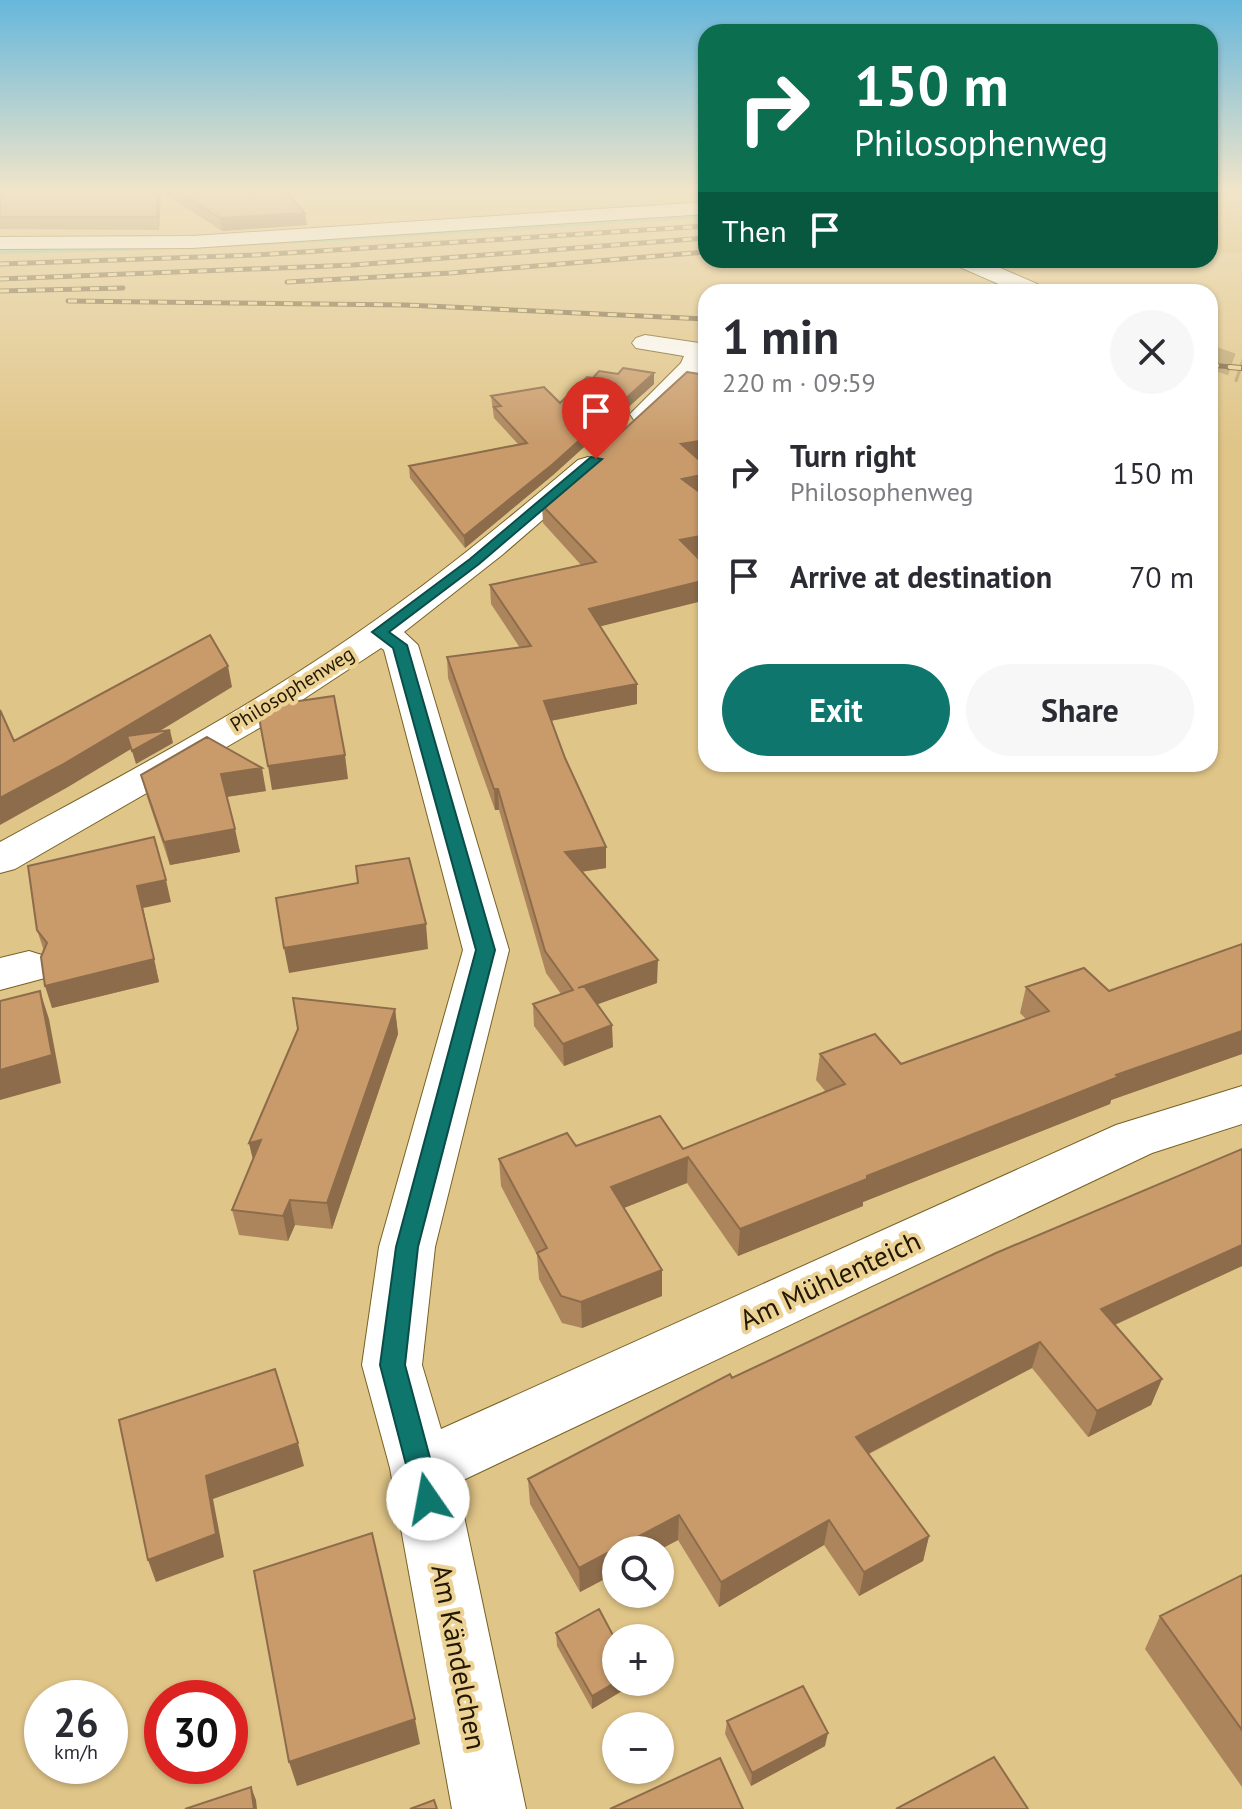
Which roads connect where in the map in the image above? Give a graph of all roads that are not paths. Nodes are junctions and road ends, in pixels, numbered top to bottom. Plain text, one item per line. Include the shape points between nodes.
1 (996, 274) edge
2 (1018, 284) edge
3 (645, 343) dead end
4 (698, 352) edge
5 (698, 359) edge
6 (380, 632) junction
7 (0, 860) edge
8 (1242, 1105) edge
9 (422, 1468) junction
10 (489, 1809) edge

1 - 2 street
3 - 4 street, Philosophenweg
5 - 6 street, Philosophenweg via 552,498
6 - 7 street, Philosophenweg via 239,723
6 - 9 street, Am Kändelchen via 400,645 486,950 407,1247 392,1365
8 - 9 street, Am Mühlenteich via 1134,1139
9 - 10 street, Am Kändelchen

